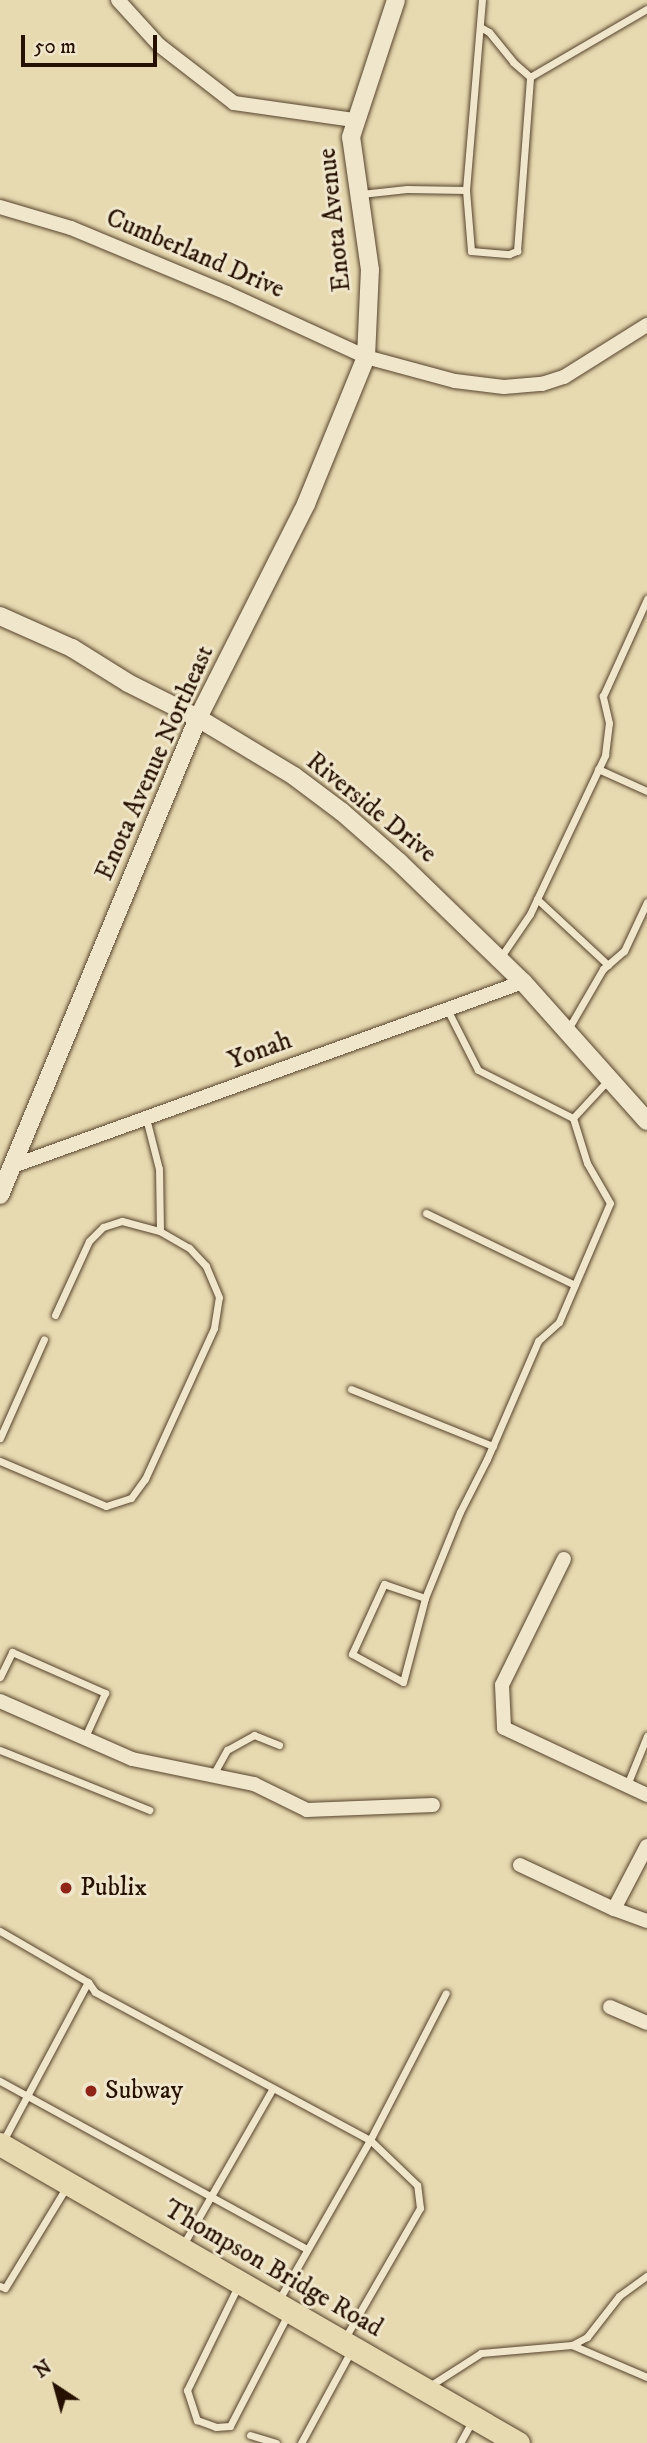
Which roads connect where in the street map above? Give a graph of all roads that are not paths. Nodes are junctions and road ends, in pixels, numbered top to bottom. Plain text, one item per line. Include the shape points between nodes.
1 (118, 0) edge
2 (396, 0) edge
3 (482, 0) edge
4 (647, 9) edge
5 (481, 28) junction
6 (530, 77) junction
7 (354, 120) junction
8 (466, 190) junction
9 (360, 194) junction
10 (0, 207) edge
11 (647, 325) edge
12 (366, 357) junction
13 (647, 598) edge
14 (0, 616) edge
15 (198, 718) junction
16 (598, 769) junction
17 (647, 791) edge
18 (537, 899) junction
19 (647, 902) edge
20 (499, 959) junction
21 (608, 965) junction
22 (523, 982) junction
23 (447, 1009) junction
24 (567, 1031) junction
25 (610, 1079) junction
26 (146, 1118) junction
27 (573, 1118) junction
28 (647, 1121) edge
29 (13, 1166) junction
30 (0, 1195) edge
31 (425, 1213) dead end
32 (160, 1231) junction
33 (575, 1284) junction
34 (55, 1315) dead end
35 (44, 1339) dead end
36 (351, 1389) dead end
37 (0, 1438) edge
38 (493, 1446) junction
39 (0, 1461) edge
40 (564, 1559) dead end
41 (425, 1598) junction
42 (0, 1677) edge
43 (0, 1701) edge
44 (647, 1736) edge
45 (84, 1738) junction
46 (279, 1745) dead end
47 (0, 1750) edge
48 (212, 1776) junction
49 (627, 1785) junction
50 (647, 1795) edge
51 (433, 1805) dead end
52 (149, 1810) dead end
53 (647, 1846) edge
54 (520, 1865) dead end
55 (614, 1909) junction
56 (647, 1921) edge
57 (0, 1931) edge
58 (88, 1982) junction
59 (446, 1993) dead end
60 (610, 2007) dead end
61 (647, 2023) edge
62 (0, 2081) edge
63 (273, 2088) junction
64 (27, 2096) junction
65 (370, 2140) junction
66 (1, 2144) edge
67 (69, 2183) junction
68 (211, 2196) junction
69 (181, 2248) junction
70 (307, 2249) junction
71 (647, 2276) edge
72 (240, 2283) junction
73 (0, 2286) edge
74 (283, 2307) junction
75 (348, 2345) junction
76 (572, 2345) junction
77 (647, 2377) edge
78 (425, 2389) junction
79 (475, 2418) junction
80 (250, 2435) dead end
81 (276, 2443) edge
82 (301, 2443) edge
83 (460, 2443) edge
84 (518, 2443) edge

1 - 7 street via 159,45 234,103
2 - 7 street, Enota Avenue
3 - 5 lane
4 - 6 lane
5 - 6 lane
5 - 8 lane
6 - 8 lane via 517,251 471,251
7 - 9 street, Enota Avenue via 351,137
8 - 9 lane
9 - 12 street, Enota Avenue via 370,270
10 - 12 street, Cumberland Drive via 71,228
11 - 12 street, Cumberland Drive via 564,377 542,384 504,387 455,381
12 - 15 street, Enota Avenue Northeast via 288,543
13 - 16 lane via 603,696 609,723 605,755
14 - 15 street, Riverside Drive via 72,648
15 - 20 street, Riverside Drive via 294,776 342,812
15 - 29 street, Enota Avenue Northeast
16 - 17 lane
16 - 18 lane
18 - 20 lane
18 - 21 lane
19 - 21 lane via 624,951
20 - 22 street, Riverside Drive
21 - 24 lane
22 - 23 street, Yonah
22 - 24 street, Riverside Drive
23 - 26 street, Yonah
23 - 27 lane via 478,1070
24 - 25 street, Riverside Drive
25 - 27 lane
25 - 28 street, Riverside Drive
26 - 29 street, Yonah
26 - 32 lane via 159,1169
27 - 33 lane via 587,1163 610,1203
29 - 30 street, Enota Avenue Northeast
31 - 33 lane
32 - 34 lane via 122,1222 103,1227 89,1241
32 - 39 lane via 189,1248 206,1266 219,1297 214,1328 145,1479 131,1498 106,1506
33 - 38 lane via 559,1322 538,1341
35 - 37 lane
36 - 38 lane
38 - 41 lane
40 - 49 street via 502,1685 503,1728
41 - 41 lane via 403,1682 352,1654 384,1584
42 - 45 lane via 12,1652 105,1693
43 - 45 street
44 - 49 lane
45 - 48 street via 132,1759
46 - 48 lane via 254,1735 227,1750
47 - 52 lane
48 - 51 street via 254,1784 307,1810
49 - 50 street
53 - 55 street
54 - 55 street
55 - 56 street
57 - 58 lane
58 - 63 lane via 94,1992
58 - 64 lane
59 - 65 lane
60 - 61 street
62 - 64 lane
63 - 65 lane
63 - 68 lane
64 - 66 lane
64 - 68 lane
65 - 70 lane
65 - 75 lane via 417,2185 421,2208
66 - 67 highway, Thompson Bridge Road
67 - 69 highway, Thompson Bridge Road
67 - 73 lane via 5,2288
68 - 69 lane
68 - 70 lane
69 - 72 highway, Thompson Bridge Road
70 - 74 lane
71 - 76 lane via 619,2296 587,2337
72 - 74 highway, Thompson Bridge Road
72 - 74 lane via 187,2390 197,2420 230,2426
74 - 75 highway, Thompson Bridge Road
75 - 78 highway, Thompson Bridge Road
75 - 82 lane
76 - 77 lane
76 - 78 lane via 481,2353
78 - 79 highway, Thompson Bridge Road
79 - 83 lane
79 - 84 highway, Thompson Bridge Road
80 - 81 lane

